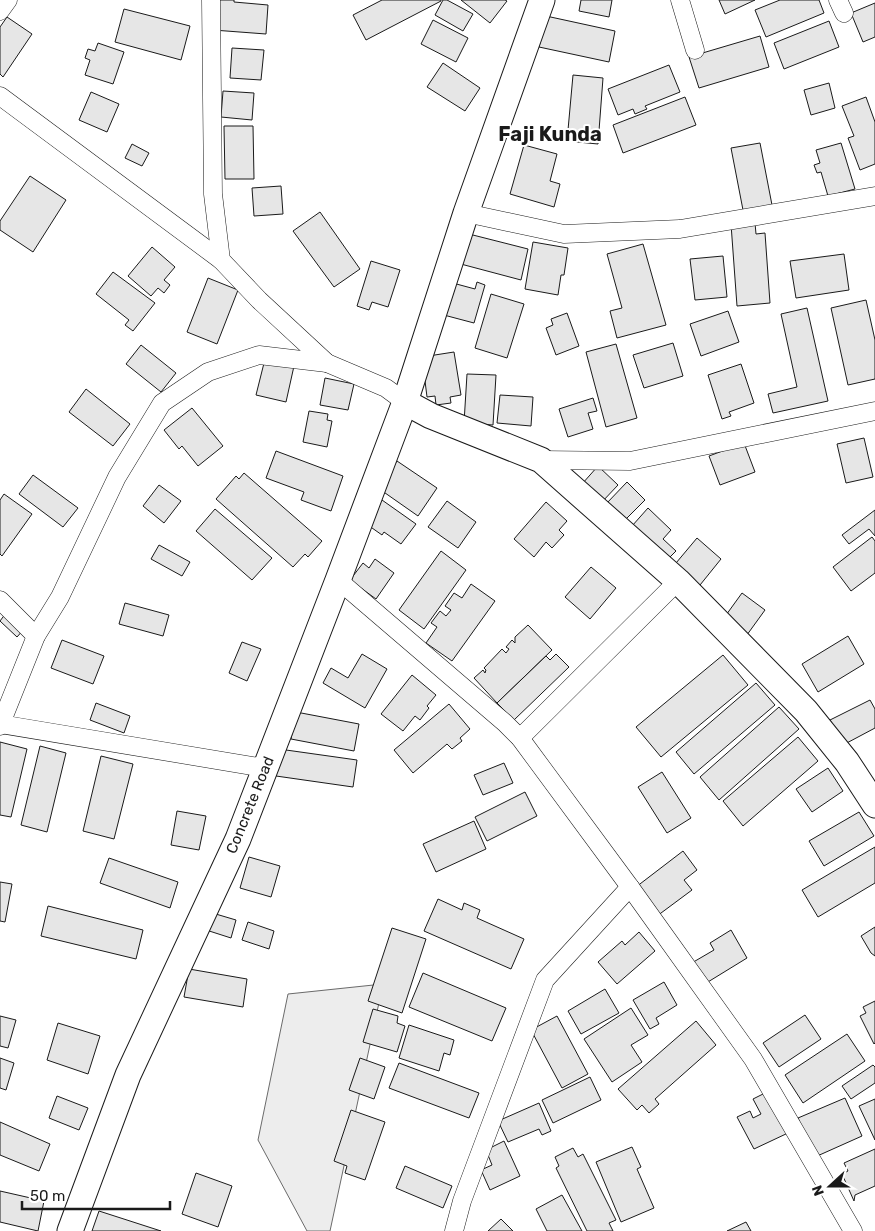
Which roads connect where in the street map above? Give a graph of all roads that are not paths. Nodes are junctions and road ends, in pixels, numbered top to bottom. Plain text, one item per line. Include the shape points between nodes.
1 (8, 0) edge
2 (211, 0) edge
3 (541, 0) edge
4 (680, 0) edge
5 (0, 11) edge
6 (695, 50) dead end
7 (0, 96) edge
8 (875, 196) edge
9 (466, 213) junction
10 (221, 260) junction
11 (327, 363) junction
12 (405, 402) junction
13 (875, 411) edge
14 (541, 460) junction
15 (338, 580) junction
16 (678, 581) junction
17 (0, 600) edge
18 (36, 636) junction
19 (0, 725) edge
20 (520, 738) junction
21 (265, 768) junction
22 (875, 805) edge
23 (630, 887) junction
24 (70, 1231) edge
25 (454, 1231) edge
26 (853, 1231) edge

1 - 5 street
2 - 10 street via 213,194
3 - 9 street, Concrete Road
4 - 6 street
7 - 10 street
8 - 9 street via 680,229 564,234
9 - 12 street, Concrete Road
10 - 11 street
11 - 12 street via 386,388
11 - 18 street via 259,355 208,372 162,403 117,477 60,597
12 - 14 street via 431,416
12 - 15 street, Concrete Road
13 - 14 street via 630,461
14 - 16 street
15 - 20 street
15 - 21 street, Concrete Road
16 - 20 street
16 - 22 street via 806,710 847,762
17 - 18 street
18 - 19 street
19 - 21 street
20 - 23 street
21 - 24 street, Concrete Road via 238,839 128,1075
23 - 25 street via 545,980 462,1201
23 - 26 street via 753,1059

